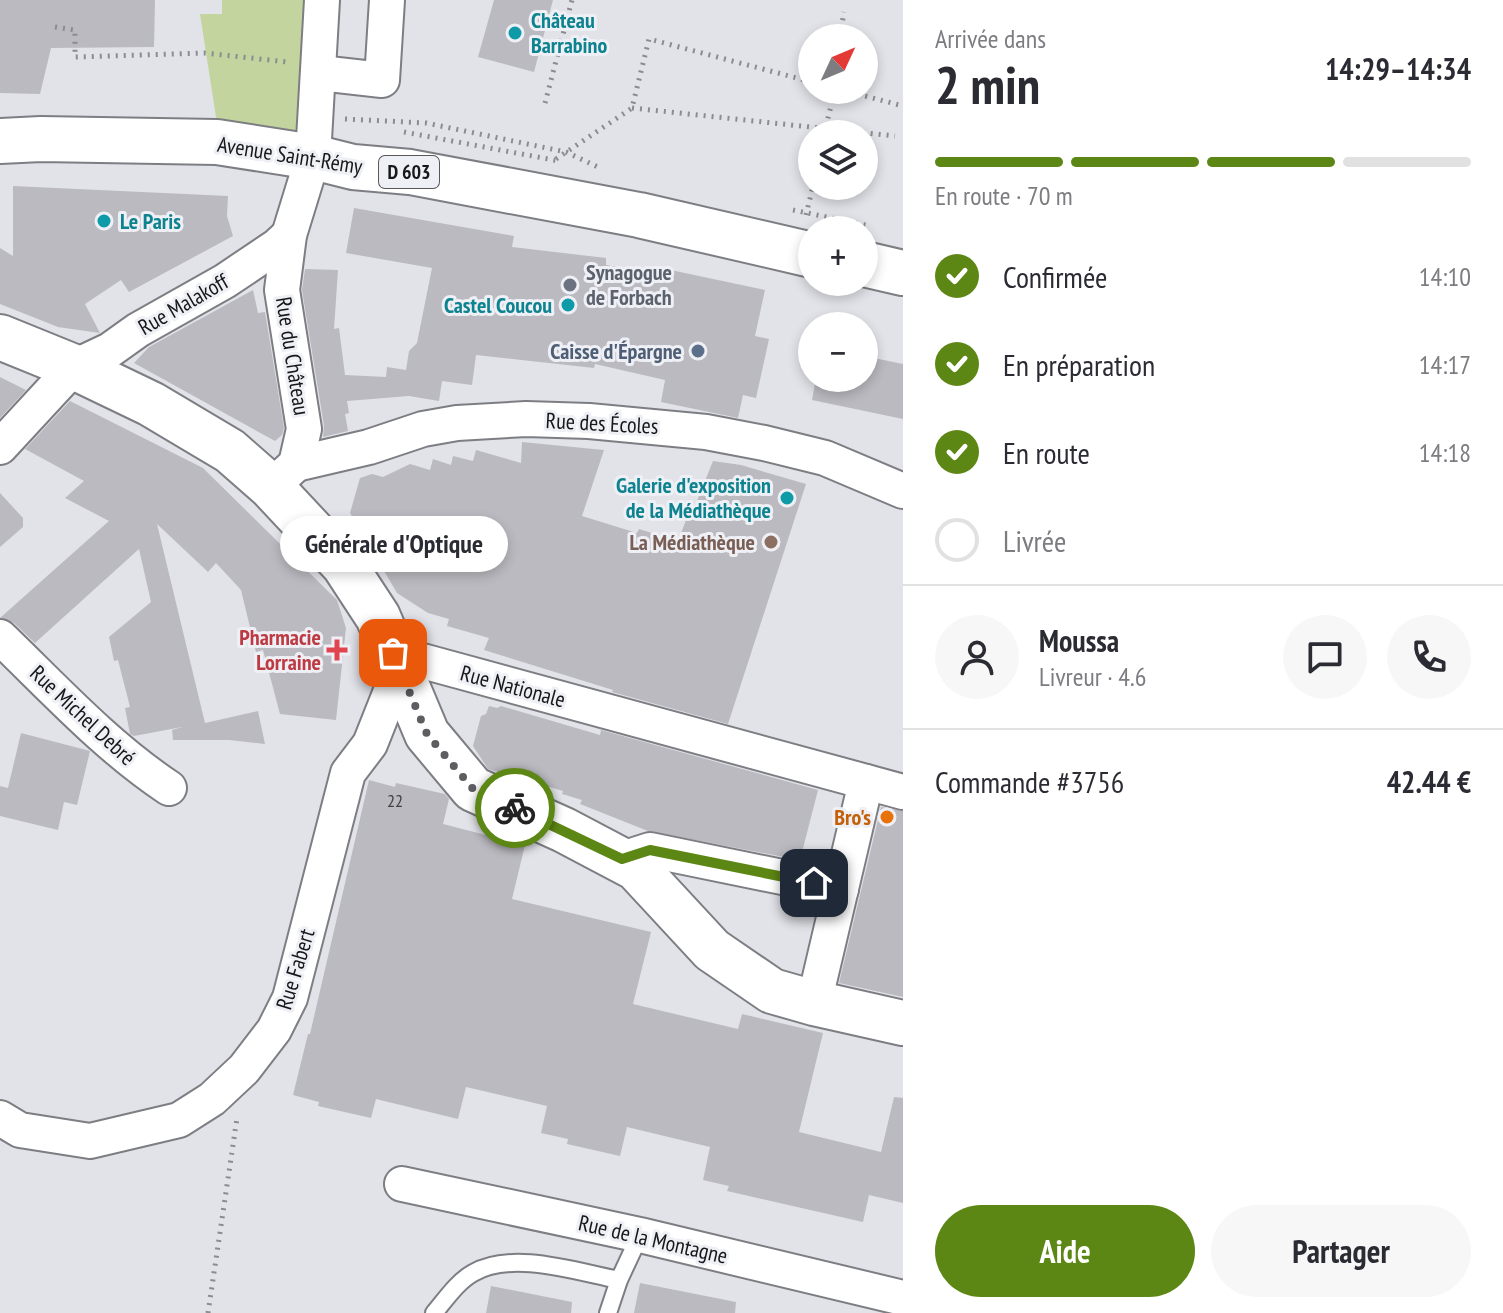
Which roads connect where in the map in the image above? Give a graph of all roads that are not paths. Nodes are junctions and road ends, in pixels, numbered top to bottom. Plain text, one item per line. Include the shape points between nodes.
1 (322, 0) edge
2 (387, 0) edge
3 (320, 70) junction
4 (0, 141) edge
5 (313, 157) junction
6 (289, 235) junction
7 (798, 238) edge
8 (878, 267) edge
9 (903, 273) edge
10 (0, 337) edge
11 (74, 367) junction
12 (0, 447) edge
13 (284, 476) junction
14 (903, 491) edge
15 (0, 637) edge
16 (392, 678) junction
17 (427, 734) junction
18 (370, 744) junction
19 (866, 782) junction
20 (169, 788) dead end
21 (903, 792) edge
22 (622, 859) junction
23 (841, 889) junction
24 (814, 1003) junction
25 (903, 1023) edge
26 (0, 1118) edge
27 (402, 1184) dead end
28 (640, 1235) junction
29 (619, 1280) junction
30 (903, 1298) edge
31 (434, 1313) edge
32 (608, 1313) edge

1 - 3 street, Rue du Château
2 - 3 street via 382,80
3 - 5 street, Rue du Château
4 - 5 street, Avenue Saint-Rémy / D 603 via 217,142
5 - 6 street, Rue du Château
5 - 7 street, Avenue Saint-Rémy / D 603
6 - 11 street, Rue Malakoff via 225,281
6 - 13 street, Rue du Château via 282,290 304,429
8 - 9 street
10 - 11 street
11 - 12 street
11 - 13 street
13 - 14 street, Rue des Écoles via 423,429 526,419 706,432 764,443 825,458
13 - 16 street via 378,617
15 - 20 street, Rue Michel Debré via 132,763
16 - 17 street
16 - 18 street, Rue Fabert
16 - 19 street, Rue Nationale
17 - 18 street
17 - 22 street via 473,789
18 - 26 street, Rue Fabert via 348,773 290,998 244,1069 179,1120 102,1139 20,1130
19 - 21 street, Rue Nationale
19 - 23 street
22 - 23 street via 650,850
22 - 24 street via 712,950 772,991
23 - 24 street
24 - 25 street
27 - 28 street, Rue de la Montagne
28 - 29 lane
28 - 30 street, Rue de la Montagne
29 - 31 lane via 505,1262 474,1272
29 - 32 lane

